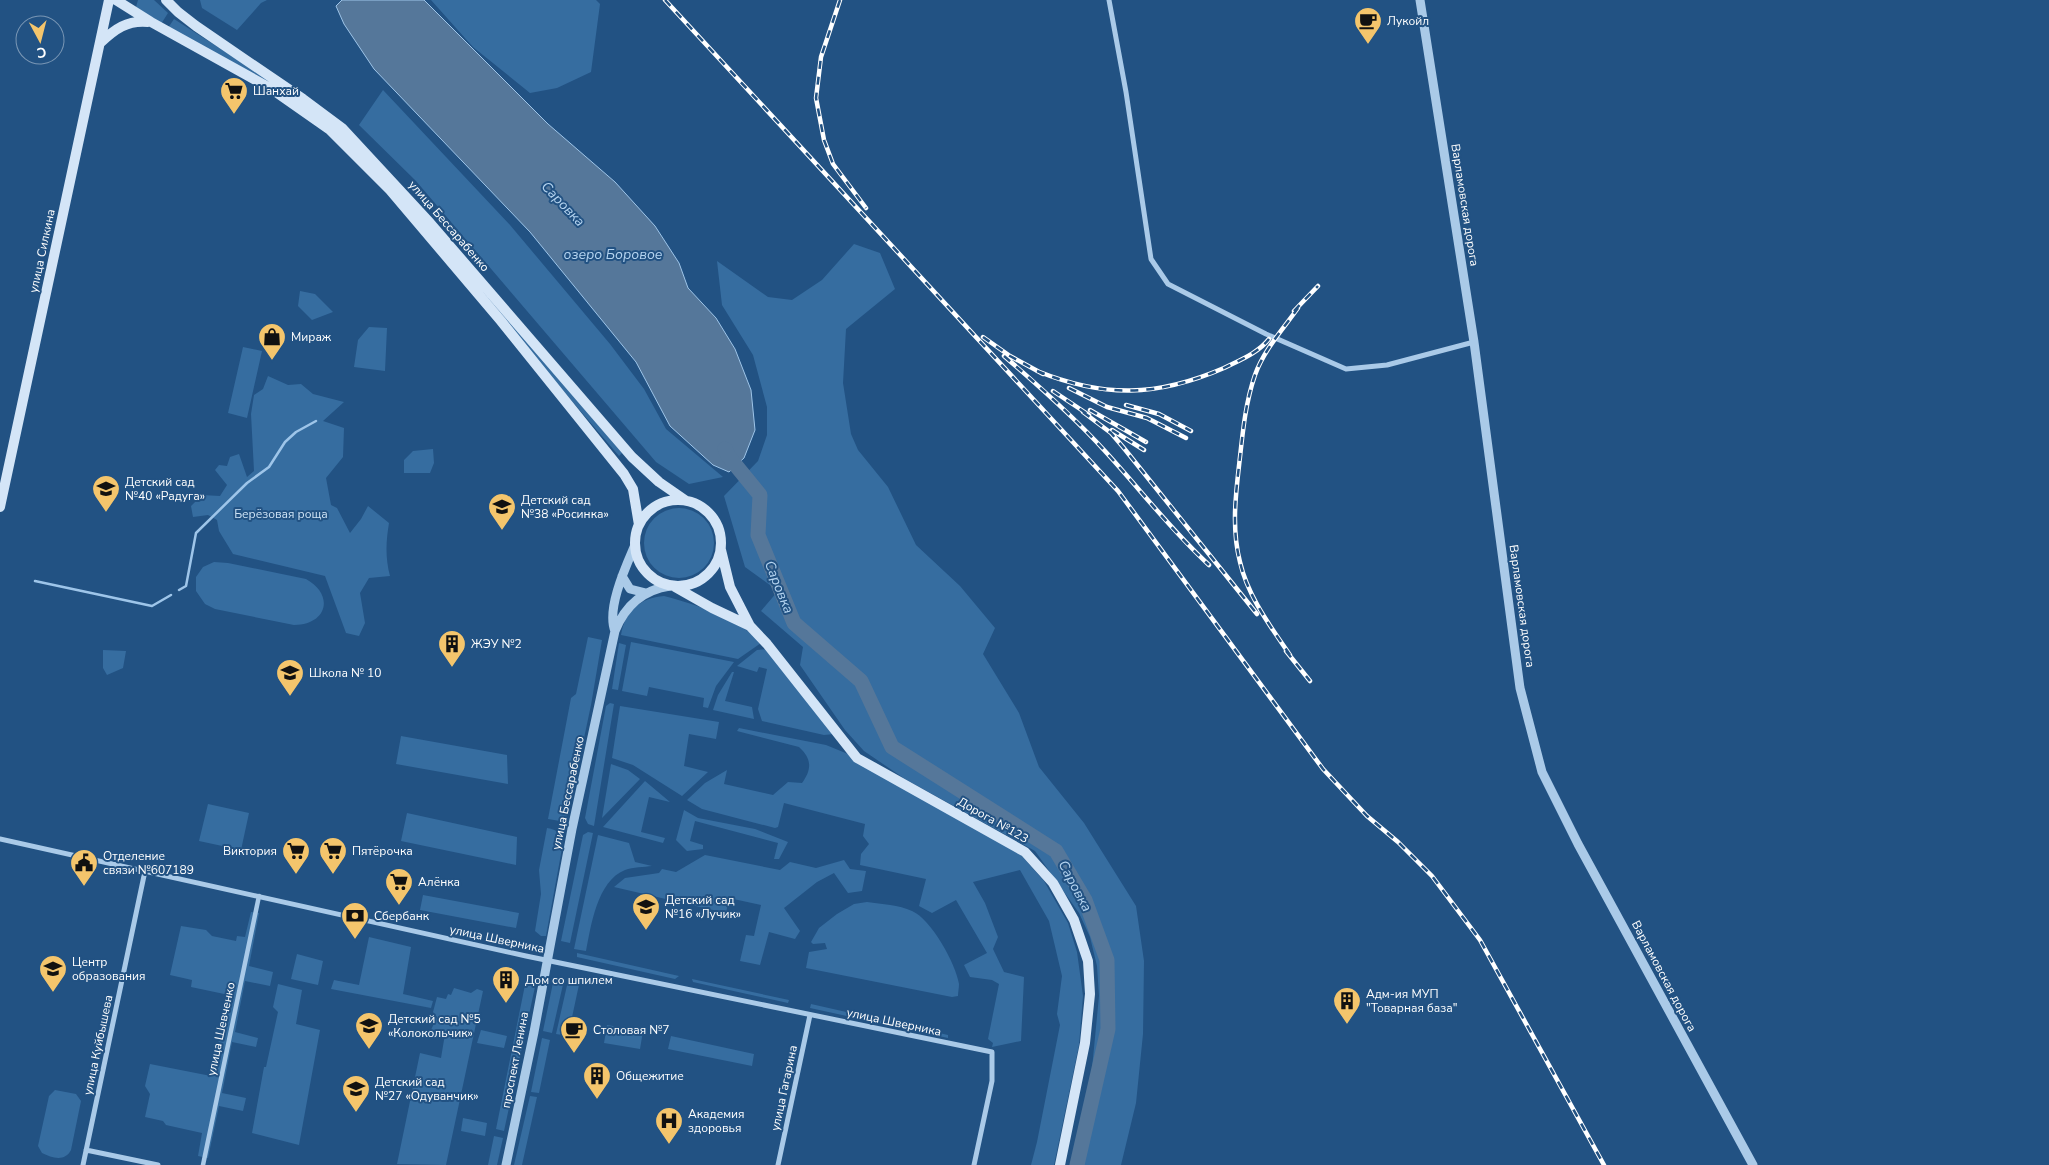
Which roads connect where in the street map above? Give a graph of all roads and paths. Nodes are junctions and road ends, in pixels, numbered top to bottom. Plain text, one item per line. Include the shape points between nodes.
1 (109, 0) edge
2 (116, 0) edge
3 (166, 0) edge
4 (1108, 0) edge
5 (1420, 0) edge
6 (151, 22) junction
7 (100, 44) junction
8 (426, 226) junction
9 (1474, 342) junction
10 (684, 500) junction
11 (0, 507) edge
12 (639, 525) junction
13 (635, 545) junction
14 (721, 550) junction
15 (622, 576) junction
16 (672, 586) junction
17 (646, 593) junction
18 (750, 626) junction
19 (615, 631) junction
20 (0, 838) edge
21 (145, 871) junction
22 (259, 896) junction
23 (548, 960) junction
24 (810, 1015) junction
25 (86, 1150) junction
26 (83, 1165) edge
27 (158, 1165) edge
28 (202, 1165) edge
29 (506, 1165) edge
30 (778, 1165) edge
31 (974, 1165) edge
32 (1060, 1165) edge
33 (1753, 1165) edge

1 - 7 main road, улица Силкина
2 - 6 main road, улица Бессарабенко
3 - 8 main road, улица Бессарабенко via 196,26 342,128
4 - 9 street via 1126,92 1150,259 1168,284 1266,334 1346,369 1387,364
5 - 9 street, Варламовская дорога
6 - 7 main road via 124,24
6 - 8 main road, улица Бессарабенко via 270,88 330,130
7 - 11 main road, улица Силкина
8 - 10 main road, улица Бессарабенко via 632,456
8 - 12 main road, улица Бессарабенко via 624,474 633,489
9 - 33 street, Варламовская дорога via 1520,688 1542,772
10 - 12 main road via 673,500 653,508
10 - 14 main road via 698,504 711,515 720,531
12 - 13 main road
13 - 15 street, улица Бессарабенко
13 - 16 main road via 645,571 656,581
14 - 16 main road via 714,567 701,580
14 - 18 main road, Дорога №123 via 730,588
15 - 17 street via 630,589
15 - 19 street, улица Бессарабенко via 611,623
16 - 17 street, улица Бессарабенко via 658,587
16 - 18 main road, Дорога №123
17 - 19 street, улица Бессарабенко via 627,609
18 - 32 main road, Дорога №123 via 857,758 1025,852 1058,891 1074,920 1088,961 1090,994 1085,1043
19 - 23 street, улица Бессарабенко via 572,829
20 - 21 street, улица Шверника
21 - 22 street, улица Шверника
21 - 25 street, улица Куйбышева
22 - 23 street, улица Шверника
22 - 28 street, улица Шевченко
23 - 24 street, улица Шверника
23 - 29 street, проспект Ленина
24 - 30 street, улица Гагарина
24 - 31 street, улица Шверника via 992,1052 992,1081
25 - 26 street, улица Куйбышева
25 - 27 street

